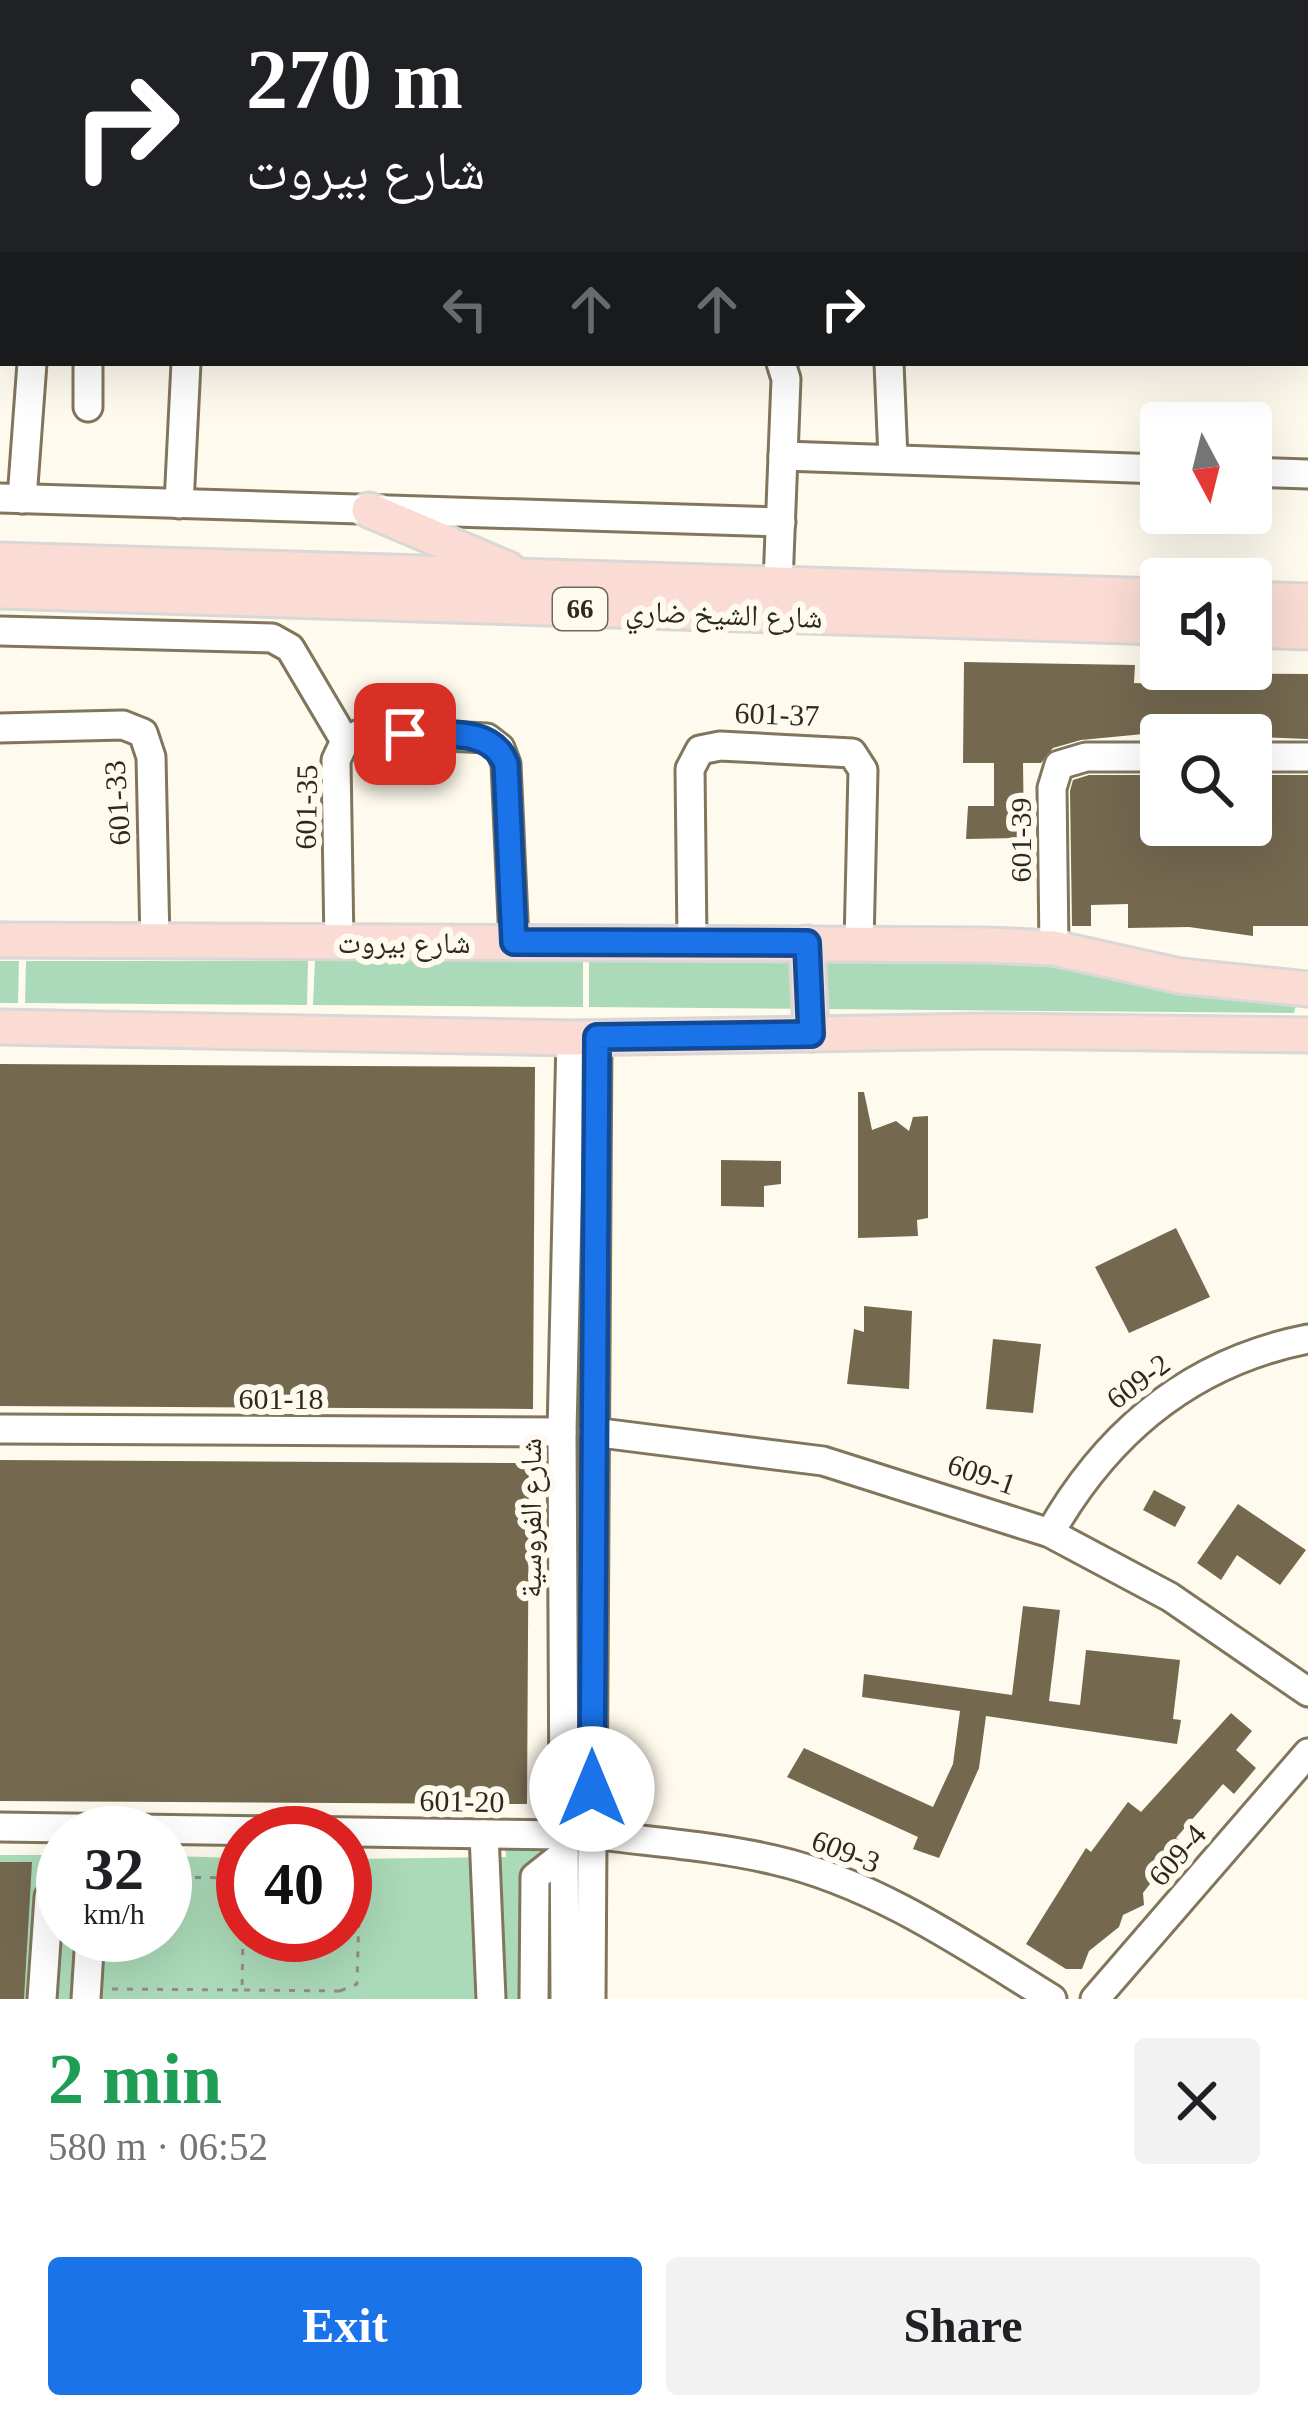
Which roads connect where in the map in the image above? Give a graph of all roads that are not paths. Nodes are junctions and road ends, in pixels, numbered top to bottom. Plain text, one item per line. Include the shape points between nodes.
1 (32, 366) edge
2 (88, 366) edge
3 (186, 366) edge
4 (782, 366) edge
5 (890, 366) edge
6 (88, 407) dead end
7 (783, 456) junction
8 (893, 459) junction
9 (1140, 468) edge
10 (1272, 473) edge
11 (1308, 474) edge
12 (11, 498) edge
13 (179, 504) junction
14 (369, 510) junction
15 (781, 522) junction
16 (0, 560) edge
17 (520, 575) junction
18 (778, 584) junction
19 (0, 591) edge
20 (1140, 595) edge
21 (1272, 600) edge
22 (1308, 601) edge
23 (1140, 626) edge
24 (0, 631) edge
25 (1272, 631) edge
26 (1308, 632) edge
27 (0, 728) edge
28 (345, 741) junction
29 (1140, 757) edge
30 (1272, 757) edge
31 (1308, 757) edge
32 (0, 940) edge
33 (692, 941) junction
34 (155, 942) junction
35 (514, 942) junction
36 (339, 943) junction
37 (807, 943) junction
38 (859, 944) junction
39 (1054, 947) junction
40 (1308, 989) edge
41 (0, 1027) edge
42 (811, 1034) junction
43 (1308, 1035) edge
44 (584, 1037) junction
45 (580, 1292) junction
46 (1308, 1339) edge
47 (0, 1430) edge
48 (562, 1432) junction
49 (593, 1432) junction
50 (1050, 1533) junction
51 (1308, 1692) edge
52 (1308, 1753) edge
53 (0, 1827) edge
54 (36, 1828) edge
55 (192, 1832) edge
56 (484, 1834) junction
57 (574, 1841) junction
58 (45, 1962) edge
59 (88, 1962) edge
60 (86, 1994) edge
61 (42, 1999) edge
62 (490, 1999) edge
63 (534, 1999) edge
64 (565, 1999) edge
65 (591, 1999) edge
66 (1052, 1999) edge
67 (1094, 1999) edge

1 - 12 street
2 - 6 street
3 - 13 street
4 - 7 street
5 - 8 street
7 - 8 street
7 - 15 street
8 - 9 street
10 - 11 street
12 - 13 street
13 - 14 street
14 - 15 street
14 - 17 main road
15 - 18 street
16 - 17 main road, شارع الشيخ ضاري / 66
17 - 18 main road, شارع الشيخ ضاري / 66
18 - 20 main road, شارع الشيخ ضاري / 66
19 - 23 main road, شارع الشيخ ضاري / 66
21 - 22 main road
24 - 28 street via 272,638 290,648
25 - 26 main road
27 - 34 street, 601-33 via 123,725 142,733 151,757
28 - 35 street, 601-35 via 364,732 488,738 500,748
28 - 36 street, 601-35 via 336,760
29 - 39 street, 601-39 via 1059,765 1052,788
30 - 31 street
32 - 34 main road, شارع بيروت
33 - 35 main road, شارع بيروت
33 - 37 main road, شارع بيروت
33 - 38 street, 601-37 via 690,769 700,750 720,746 852,753 862,770
34 - 36 main road, شارع بيروت
35 - 36 main road, شارع بيروت
37 - 38 main road, شارع بيروت
37 - 42 main road
38 - 39 main road, شارع بيروت
39 - 40 main road, شارع بيروت via 1180,976
41 - 44 main road
42 - 43 main road
42 - 44 main road
44 - 45 street, شارع الفروسية
45 - 48 street, شارع الفروسية
45 - 49 street, شارع الفروسية
46 - 50 street, 609-2 via 1229,1361 1143,1414 1085,1476
47 - 48 street, 601-18
48 - 57 street, شارع الفروسية
49 - 50 street, 609-1 via 823,1461
49 - 57 street, شارع الفروسية
50 - 51 street, 609-1 via 1170,1597
52 - 67 street, 609-4
53 - 54 street, 601-20
55 - 56 street, 601-20
56 - 57 street, 601-20
56 - 62 street
57 - 63 street via 535,1877
57 - 64 street, شارع الفروسية
57 - 65 street, شارع الفروسية
57 - 66 street, 609-3 via 774,1859 832,1878 885,1900
58 - 61 street
59 - 60 street

